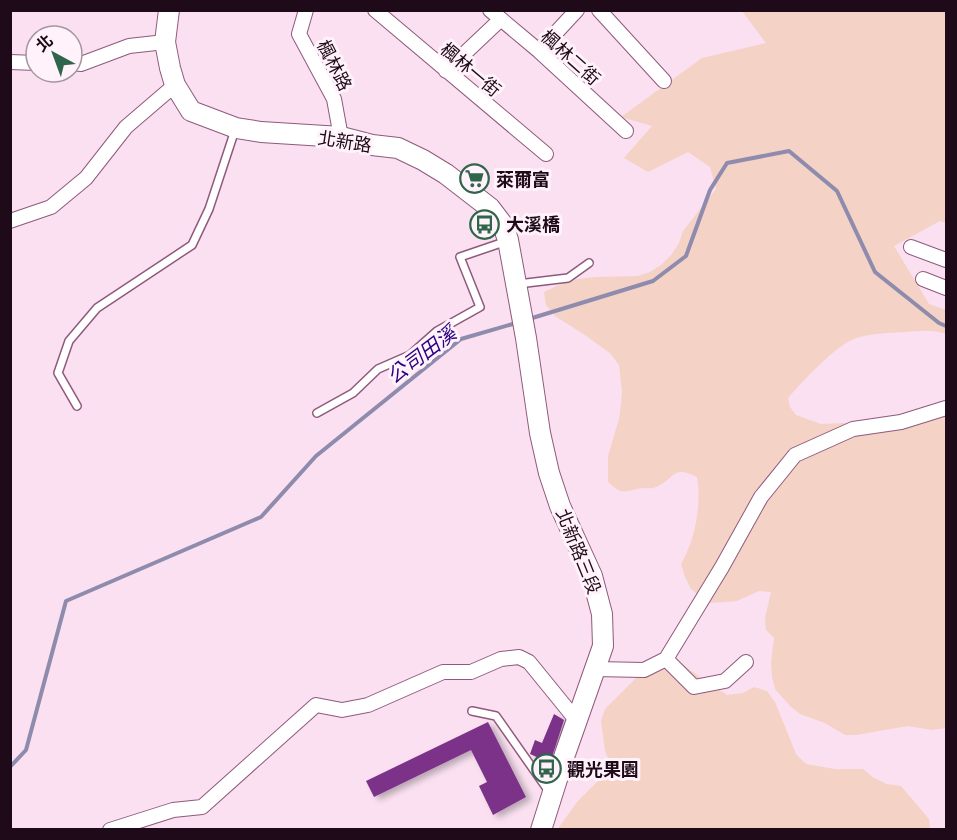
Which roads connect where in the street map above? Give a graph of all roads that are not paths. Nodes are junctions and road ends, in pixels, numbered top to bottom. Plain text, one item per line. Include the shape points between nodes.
1 (170, 10) edge
2 (306, 10) edge
3 (375, 10) edge
4 (577, 10) edge
5 (599, 10) edge
6 (495, 15) edge
7 (165, 42) junction
8 (539, 51) junction
9 (84, 62) edge
10 (446, 71) junction
11 (664, 81) dead end
12 (175, 85) junction
13 (236, 128) junction
14 (626, 131) dead end
15 (340, 137) junction
16 (546, 154) dead end
17 (10, 221) edge
18 (508, 240) junction
19 (910, 247) dead end
20 (946, 260) edge
21 (590, 263) dead end
22 (923, 279) dead end
23 (946, 288) edge
24 (518, 293) junction
25 (77, 406) dead end
26 (946, 408) edge
27 (316, 414) dead end
28 (666, 659) junction
29 (746, 662) dead end
30 (595, 669) junction
31 (472, 711) dead end
32 (577, 721) junction
33 (552, 795) junction
34 (110, 830) edge
35 (541, 830) edge

1 - 7 main road, 北新路
2 - 15 street, 楓林路 via 298,34 334,99
3 - 10 street, 楓林一街
4 - 8 street
5 - 11 street
6 - 8 street, 楓林二街
6 - 10 street
7 - 9 street via 129,46
7 - 12 main road, 北新路
8 - 14 street, 楓林二街
10 - 16 street, 楓林一街
12 - 13 main road, 北新路 via 191,111
12 - 17 street via 126,127 86,178 51,207
13 - 15 main road, 北新路
13 - 25 lane via 209,209 192,245 97,308 69,341 58,373
15 - 18 main road, 北新路 via 398,148 423,160 490,208
18 - 24 main road, 北新路
18 - 27 lane via 460,257 480,307 437,331 410,355 378,369 353,393
19 - 20 street
21 - 24 lane via 568,278
22 - 23 street
24 - 30 main road, 北新路三段 via 549,473 592,576 602,614 603,646
26 - 28 street via 901,422 853,429 795,455 761,497
28 - 29 street via 694,687 725,681
28 - 30 street via 644,670
30 - 32 main road, 北新路三段
31 - 33 lane via 496,716
32 - 33 main road, 北新路三段
32 - 34 street via 529,662 519,657 501,659 471,672 444,672 368,705 342,710 316,705 202,807 173,810
33 - 35 main road, 北新路三段

